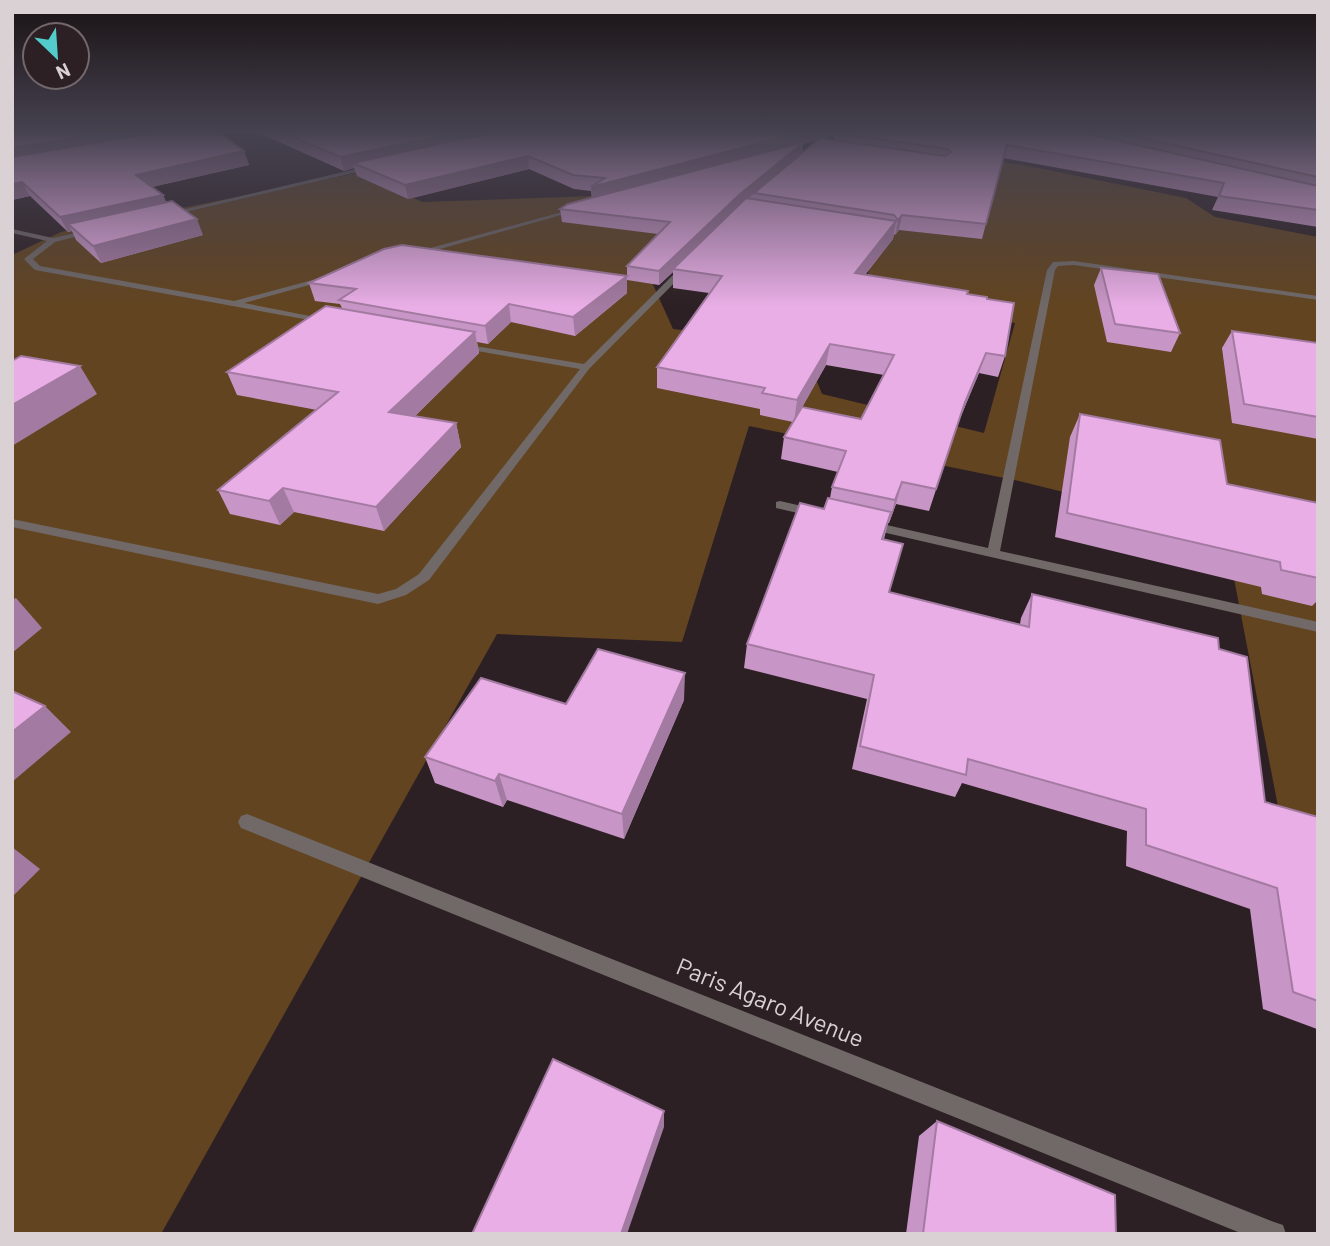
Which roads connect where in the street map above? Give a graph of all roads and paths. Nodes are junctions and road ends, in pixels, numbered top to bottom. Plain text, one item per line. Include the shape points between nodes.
1 (272, 190) edge
2 (593, 206) edge
3 (162, 215) edge
4 (12, 231) edge
5 (94, 231) edge
6 (53, 240) junction
7 (406, 256) edge
8 (693, 260) edge
9 (339, 274) edge
10 (1318, 298) edge
11 (232, 303) junction
12 (341, 323) edge
13 (450, 343) edge
14 (586, 367) junction
15 (780, 505) dead end
16 (833, 517) edge
17 (12, 523) edge
18 (860, 523) edge
19 (993, 554) junction
20 (1318, 627) edge
21 (247, 822) dead end
22 (1274, 1234) edge

1 - 3 street
2 - 7 street
4 - 6 street
5 - 6 street
6 - 11 street via 28,258 38,268
8 - 14 street
9 - 11 street
10 - 19 street via 1056,264 1051,270
11 - 12 street
13 - 14 street
14 - 17 street via 424,577 401,592 378,599
15 - 16 street
18 - 19 street
19 - 20 street
21 - 22 street, Paris Agaro Avenue

